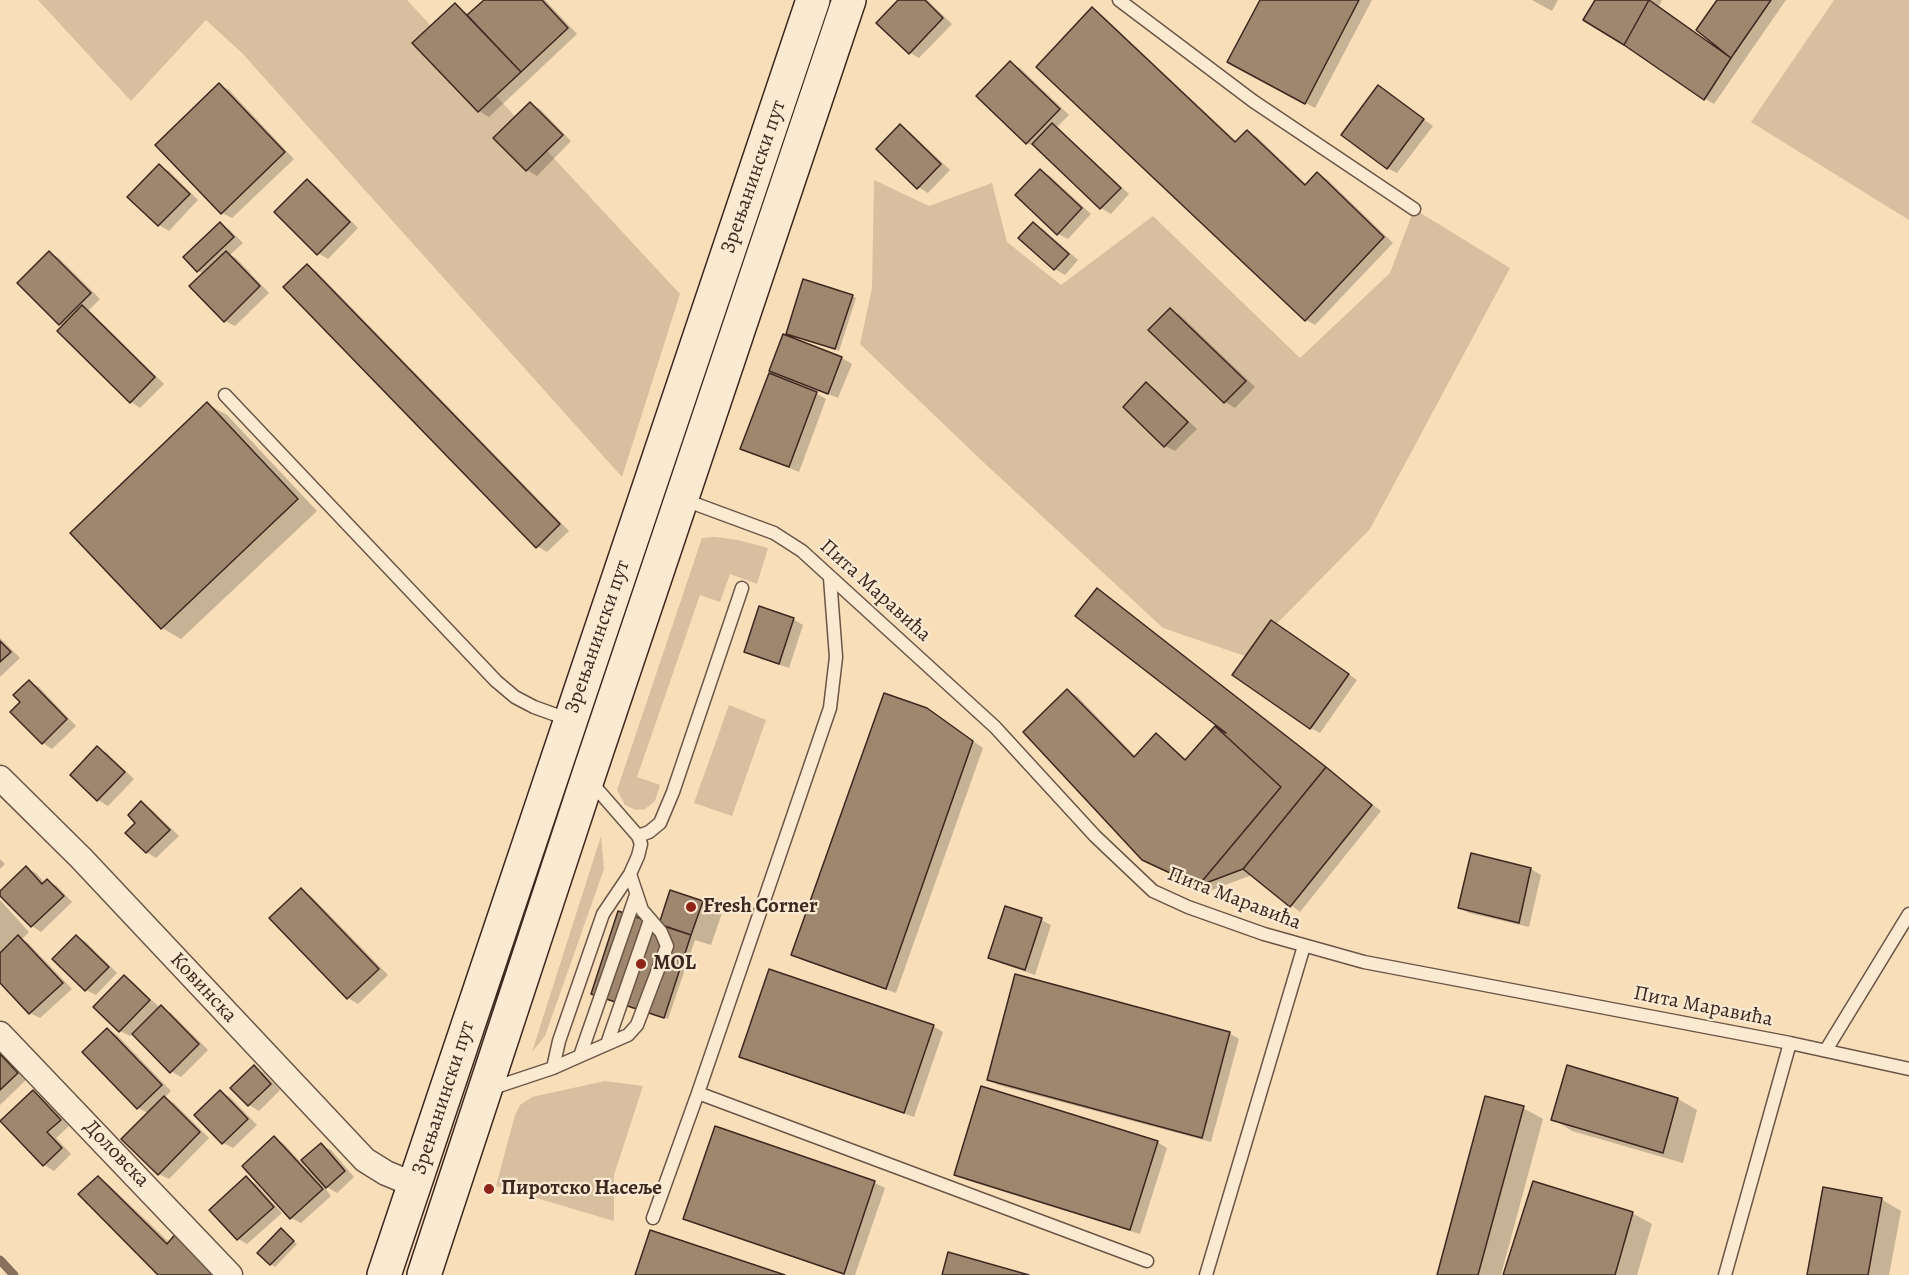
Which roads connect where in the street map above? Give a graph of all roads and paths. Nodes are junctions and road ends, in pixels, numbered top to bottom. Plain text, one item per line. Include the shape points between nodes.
1 (813, 0) edge
2 (849, 0) edge
3 (1119, 0) edge
4 (1414, 209) dead end
5 (225, 395) dead end
6 (681, 498) junction
7 (830, 578) junction
8 (742, 588) dead end
9 (570, 720) junction
10 (588, 777) junction
11 (0, 778) edge
12 (638, 836) junction
13 (630, 874) junction
14 (636, 895) junction
15 (1909, 914) edge
16 (650, 920) junction
17 (1304, 946) junction
18 (0, 1034) edge
19 (1790, 1043) junction
20 (607, 1044) junction
21 (1826, 1050) junction
22 (580, 1056) junction
23 (553, 1068) junction
24 (1909, 1069) edge
25 (486, 1091) junction
26 (698, 1093) junction
27 (415, 1185) junction
28 (653, 1218) dead end
29 (1147, 1261) dead end
30 (230, 1275) edge
31 (384, 1275) edge
32 (424, 1275) edge
33 (1206, 1275) edge
34 (1725, 1275) edge

1 - 9 main road, Зрењанински пут
2 - 6 main road, Зрењанински пут
3 - 4 lane via 1253,101
5 - 9 lane via 496,681 515,697
6 - 7 lane, Пита Маравића via 774,533 802,551
6 - 10 main road, Зрењанински пут
7 - 17 lane, Пита Маравића via 995,727 1095,836 1153,891 1222,920
7 - 26 lane via 836,657 830,708
8 - 12 lane via 673,792 660,822
9 - 27 main road, Зрењанински пут
10 - 12 lane
10 - 25 main road, Зрењанински пут
11 - 27 street, Ковинска via 81,858 365,1160
12 - 13 lane via 638,856
13 - 14 lane
13 - 23 lane via 603,914
14 - 16 lane
14 - 22 lane
15 - 21 lane
16 - 20 lane
16 - 20 lane via 667,946 637,1025 628,1035
17 - 19 lane, Пита Маравића via 1364,962
17 - 33 lane
18 - 30 street, Доловска
19 - 21 lane, Пита Маравића
19 - 34 lane
20 - 22 lane
21 - 24 lane, Пита Маравића
22 - 23 lane
23 - 25 lane
25 - 32 main road, Зрењанински пут
26 - 28 lane
26 - 29 lane
27 - 31 main road, Зрењанински пут

